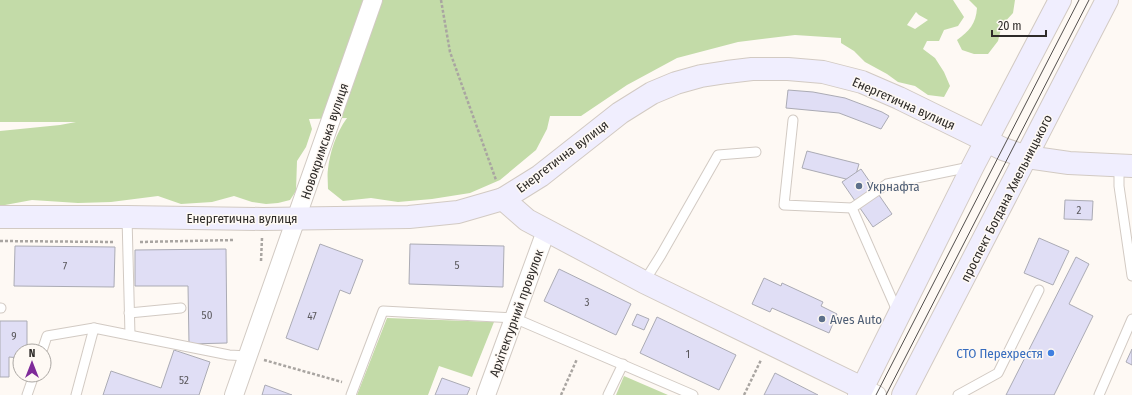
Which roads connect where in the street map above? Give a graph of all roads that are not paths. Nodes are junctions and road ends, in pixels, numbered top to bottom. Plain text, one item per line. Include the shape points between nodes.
1 (373, 0) edge
2 (1060, 0) edge
3 (1107, 0) edge
4 (793, 120) dead end
5 (986, 141) junction
6 (756, 152) dead end
7 (1027, 157) junction
8 (973, 166) junction
9 (1126, 166) edge
10 (503, 199) junction
11 (852, 208) junction
12 (0, 217) edge
13 (127, 217) junction
14 (296, 219) junction
15 (546, 231) junction
16 (1132, 276) edge
17 (644, 282) junction
18 (1039, 290) dead end
19 (181, 308) dead end
20 (129, 313) junction
21 (899, 315) junction
22 (514, 318) junction
23 (1132, 319) edge
24 (94, 328) junction
25 (130, 335) junction
26 (45, 343) edge
27 (248, 356) junction
28 (623, 364) junction
29 (31, 383) edge
30 (866, 393) edge
31 (27, 395) edge
32 (76, 395) edge
33 (234, 395) edge
34 (351, 395) edge
35 (486, 395) edge
36 (608, 395) edge
37 (693, 395) edge
38 (903, 395) edge
39 (958, 395) edge
40 (1099, 395) edge

1 - 14 street, Новокримська вулиця
2 - 5 main road
3 - 7 main road, проспект Богдана Хмельницького
4 - 11 lane via 784,205
5 - 7 main road, Енергетична вулиця
5 - 8 main road
5 - 10 main road, Енергетична вулиця via 862,82 823,72 788,69 726,72 676,83 652,93 620,113 540,176
6 - 17 lane via 718,155
7 - 9 main road, Енергетична вулиця via 1068,163
7 - 38 main road, проспект Богдана Хмельницького
8 - 11 lane via 887,184
8 - 21 main road
9 - 16 lane via 1119,186
10 - 14 main road, Енергетична вулиця via 458,212 434,215
10 - 15 main road via 527,220
11 - 21 lane
12 - 13 main road, Енергетична вулиця
13 - 14 main road, Енергетична вулиця
13 - 20 lane
14 - 27 street, Новокримська вулиця
15 - 17 main road
15 - 22 street, Архітектурний провулок
17 - 30 main road
18 - 39 lane via 998,373
19 - 20 lane
20 - 25 lane
21 - 30 main road
22 - 28 lane
22 - 34 lane via 383,311
22 - 35 street, Архітектурний провулок
23 - 40 lane
24 - 25 lane
24 - 26 lane via 47,336
24 - 32 lane
25 - 27 lane via 229,355
27 - 33 street, Новокримська вулиця
28 - 36 lane
28 - 37 lane
29 - 31 lane

